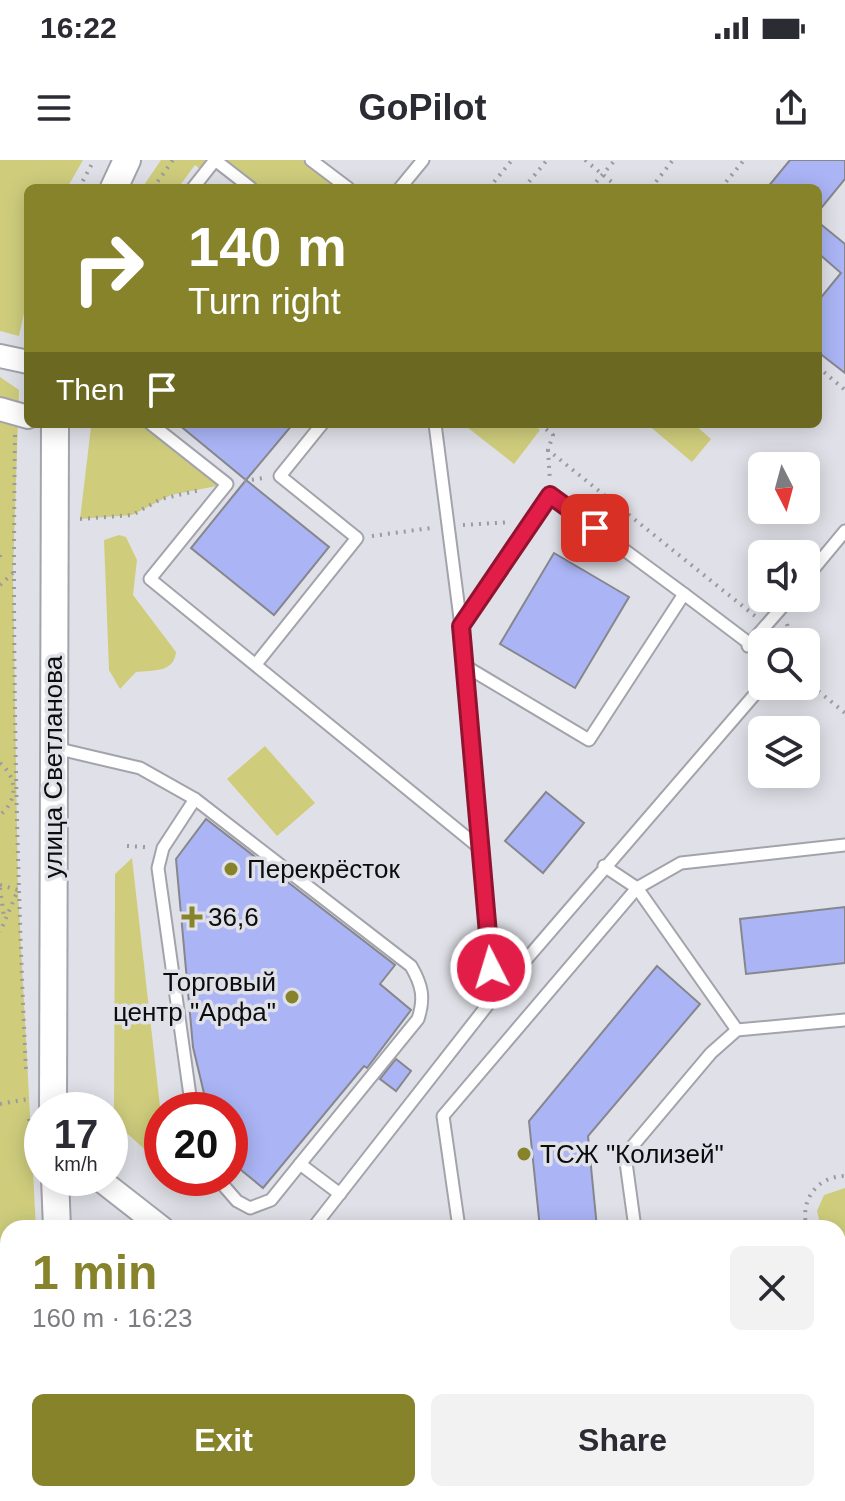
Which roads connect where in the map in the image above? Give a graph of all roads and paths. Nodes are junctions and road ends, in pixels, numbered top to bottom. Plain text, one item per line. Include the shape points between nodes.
1 (94, 160) edge
2 (127, 160) edge
3 (173, 160) edge
4 (215, 160) edge
5 (311, 160) edge
6 (423, 160) edge
7 (512, 160) edge
8 (547, 160) edge
9 (585, 160) edge
10 (615, 160) edge
11 (673, 160) edge
12 (744, 160) edge
13 (603, 175) junction
14 (528, 183) edge
15 (81, 184) edge
16 (116, 184) edge
17 (156, 184) edge
18 (196, 184) edge
19 (246, 184) edge
20 (343, 184) edge
21 (403, 184) edge
22 (492, 184) edge
23 (595, 184) edge
24 (614, 184) edge
25 (654, 184) edge
26 (724, 184) edge
27 (0, 356) edge
28 (24, 361) edge
29 (822, 370) edge
30 (845, 390) edge
31 (15, 413) edge
32 (55, 428) edge
33 (156, 428) edge
34 (319, 428) edge
35 (436, 428) edge
36 (545, 428) edge
37 (548, 450) junction
38 (280, 476) junction
39 (227, 484) junction
40 (184, 493) dead end
41 (550, 495) junction
42 (80, 519) dead end
43 (845, 531) edge
44 (0, 555) edge
45 (820, 561) edge
46 (0, 563) edge
47 (13, 573) junction
48 (0, 585) edge
49 (684, 594) junction
50 (778, 612) edge
51 (767, 625) junction
52 (461, 626) junction
53 (764, 628) edge
54 (748, 646) edge
55 (256, 664) junction
56 (465, 666) junction
57 (820, 692) edge
58 (750, 700) edge
59 (845, 713) edge
60 (53, 747) junction
61 (0, 763) edge
62 (16, 788) junction
63 (195, 799) junction
64 (0, 815) edge
65 (845, 845) edge
66 (481, 849) junction
67 (604, 866) junction
68 (0, 886) edge
69 (637, 888) junction
70 (18, 890) junction
71 (5, 920) junction
72 (0, 932) edge
73 (493, 998) junction
74 (845, 1020) edge
75 (737, 1030) junction
76 (28, 1092) edge
77 (53, 1092) edge
78 (189, 1092) edge
79 (24, 1100) edge
80 (0, 1104) edge
81 (300, 1164) junction
82 (845, 1176) edge
83 (340, 1194) junction
84 (48, 1196) edge
85 (121, 1196) edge
86 (233, 1196) edge
87 (55, 1220) edge
88 (152, 1220) edge
89 (319, 1220) edge
90 (458, 1220) edge
91 (634, 1220) edge
92 (806, 1220) edge

1 - 15 path
2 - 16 street
3 - 17 path
4 - 18 lane
4 - 19 lane
5 - 20 lane
6 - 21 lane
7 - 22 path
8 - 14 path
9 - 13 path
10 - 13 path
11 - 25 path
12 - 26 path
13 - 23 path
13 - 24 path
27 - 28 street
29 - 30 path
31 - 47 path
32 - 60 street, улица Светланова
33 - 39 lane
34 - 38 lane
35 - 52 lane
36 - 37 path via 553,435
37 - 41 path
37 - 51 path
38 - 39 path
38 - 55 lane via 357,538
39 - 55 lane via 150,579
40 - 42 path via 132,515
41 - 49 lane
41 - 52 lane
43 - 45 lane
44 - 46 path
47 - 48 path
47 - 62 path
49 - 54 lane
49 - 56 lane via 589,740
50 - 51 lane
51 - 53 lane
52 - 56 lane
55 - 66 lane
56 - 66 lane
57 - 59 path
58 - 67 lane
60 - 63 lane via 140,768
60 - 77 street, улица Светланова
61 - 62 path
62 - 64 path
62 - 70 path
63 - 78 lane via 163,848 158,868
63 - 81 lane via 411,966 421,984 418,1019
65 - 69 lane via 681,863
66 - 73 lane
67 - 69 lane
67 - 73 lane
68 - 70 path
68 - 71 path
69 - 75 lane
69 - 90 lane via 443,1116
70 - 71 path
70 - 76 path
71 - 72 path
73 - 83 lane
74 - 75 lane
75 - 91 lane via 711,1053 625,1155
79 - 80 path
81 - 83 lane
81 - 86 lane via 260,1207 250,1208
82 - 92 path via 815,1187
83 - 89 lane
84 - 87 street
85 - 88 street

